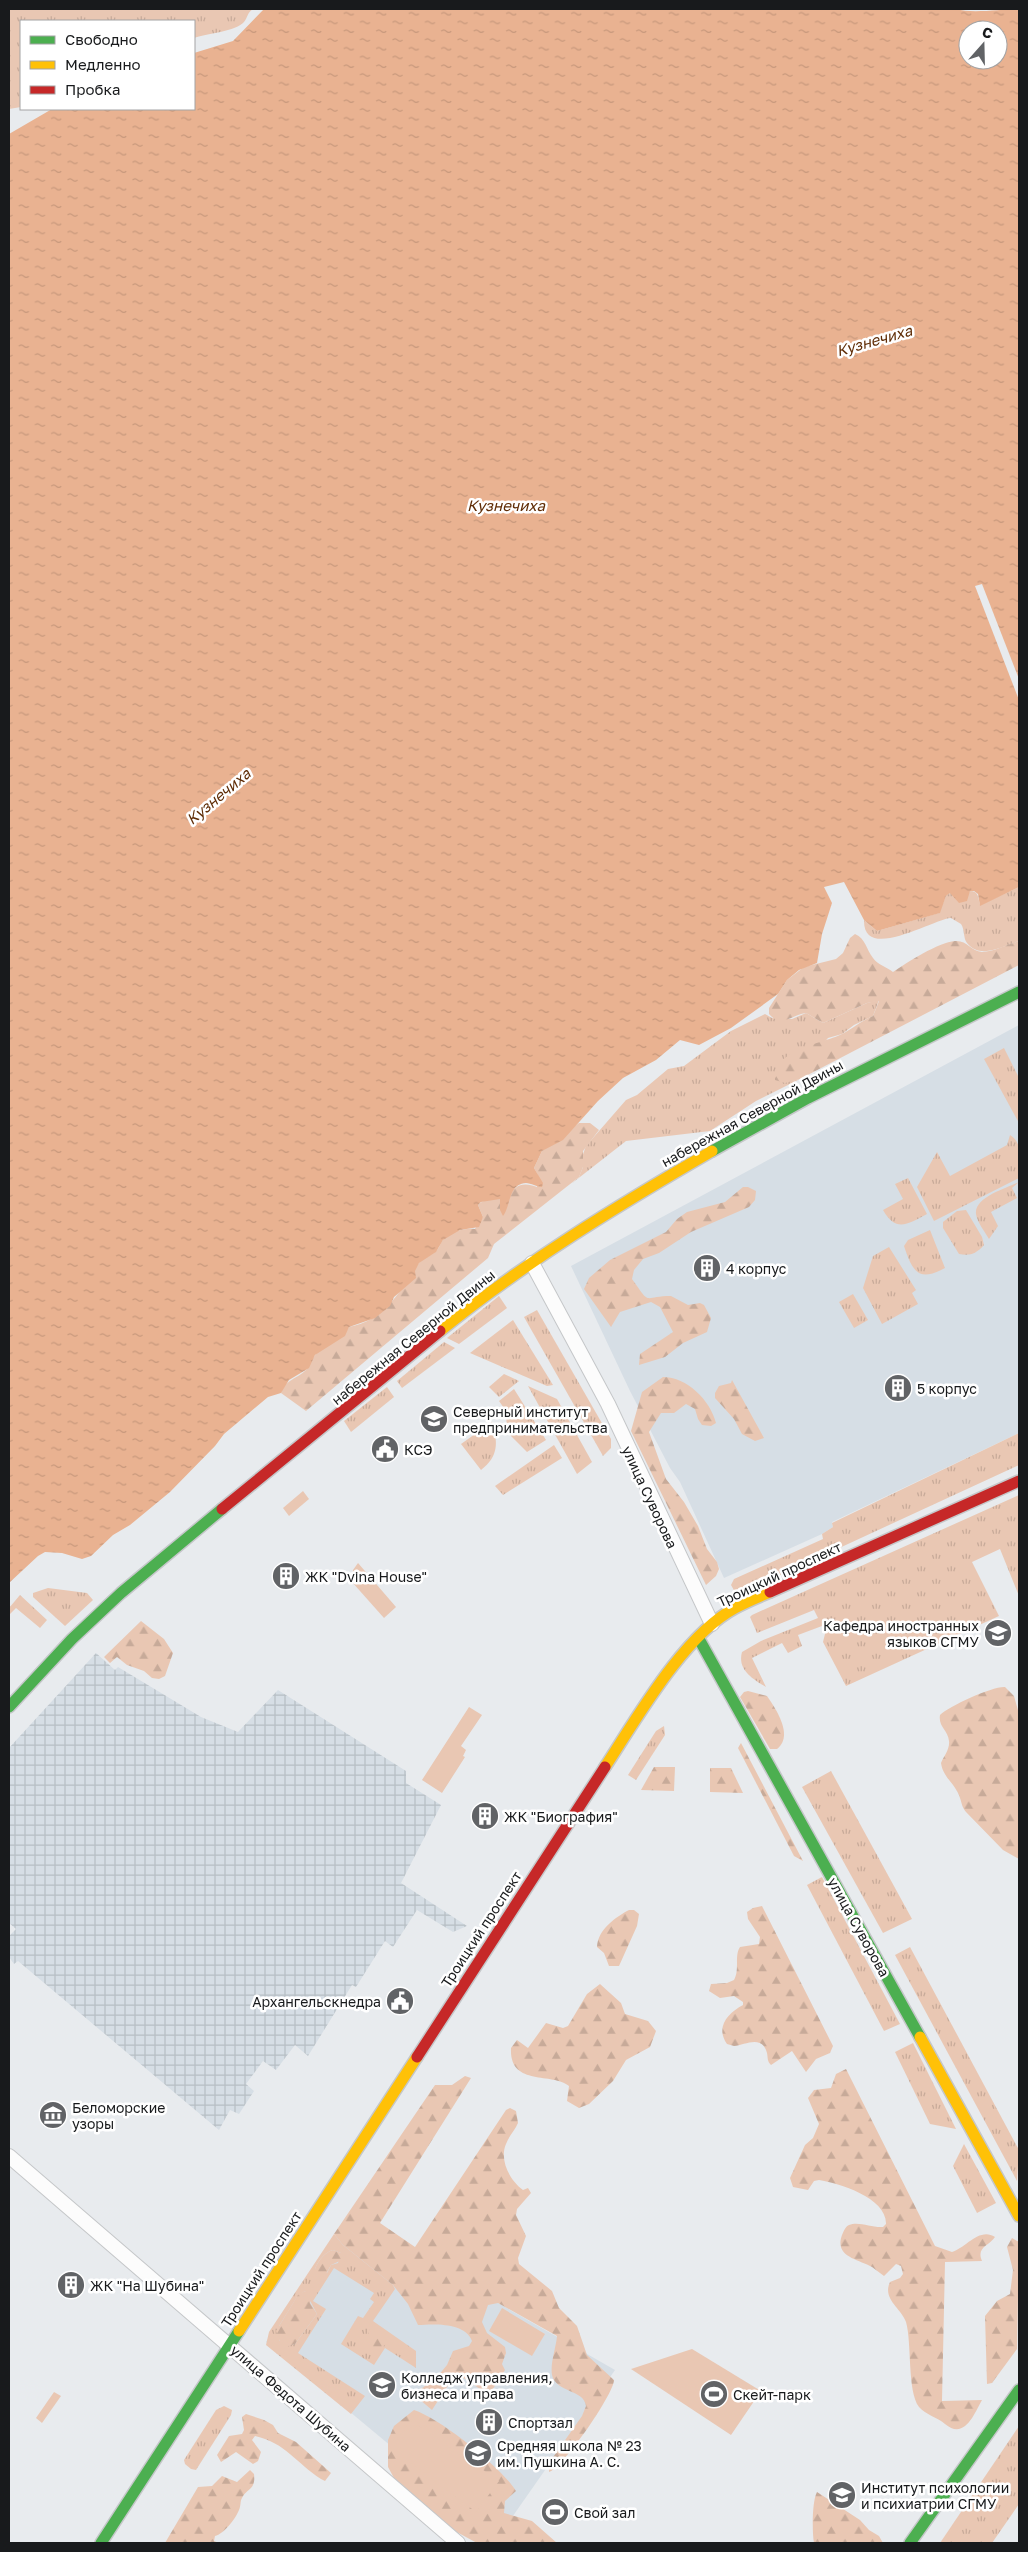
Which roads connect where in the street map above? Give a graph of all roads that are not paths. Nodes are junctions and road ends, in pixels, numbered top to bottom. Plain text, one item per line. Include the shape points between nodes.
1 (1019, 992) edge
2 (532, 1263) junction
3 (1019, 1481) edge
4 (712, 1624) junction
5 (698, 1639) junction
6 (9, 1707) edge
7 (9, 2156) edge
8 (1019, 2216) edge
9 (229, 2346) junction
10 (1019, 2390) edge
11 (101, 2543) edge
12 (458, 2543) edge
13 (910, 2543) edge

1 - 2 street, набережная Северной Двины via 731,1140 618,1205
2 - 4 street, улица Суворова via 608,1404
2 - 6 street, набережная Северной Двины via 471,1306 121,1593 72,1639
3 - 4 street, Троицкий проспект via 734,1608
4 - 5 street, Троицкий проспект
5 - 8 street, улица Суворова
5 - 9 street, Троицкий проспект via 643,1709
7 - 9 street, улица Федота Шубина
9 - 11 street, Троицкий проспект
9 - 12 street, улица Федота Шубина
10 - 13 street

